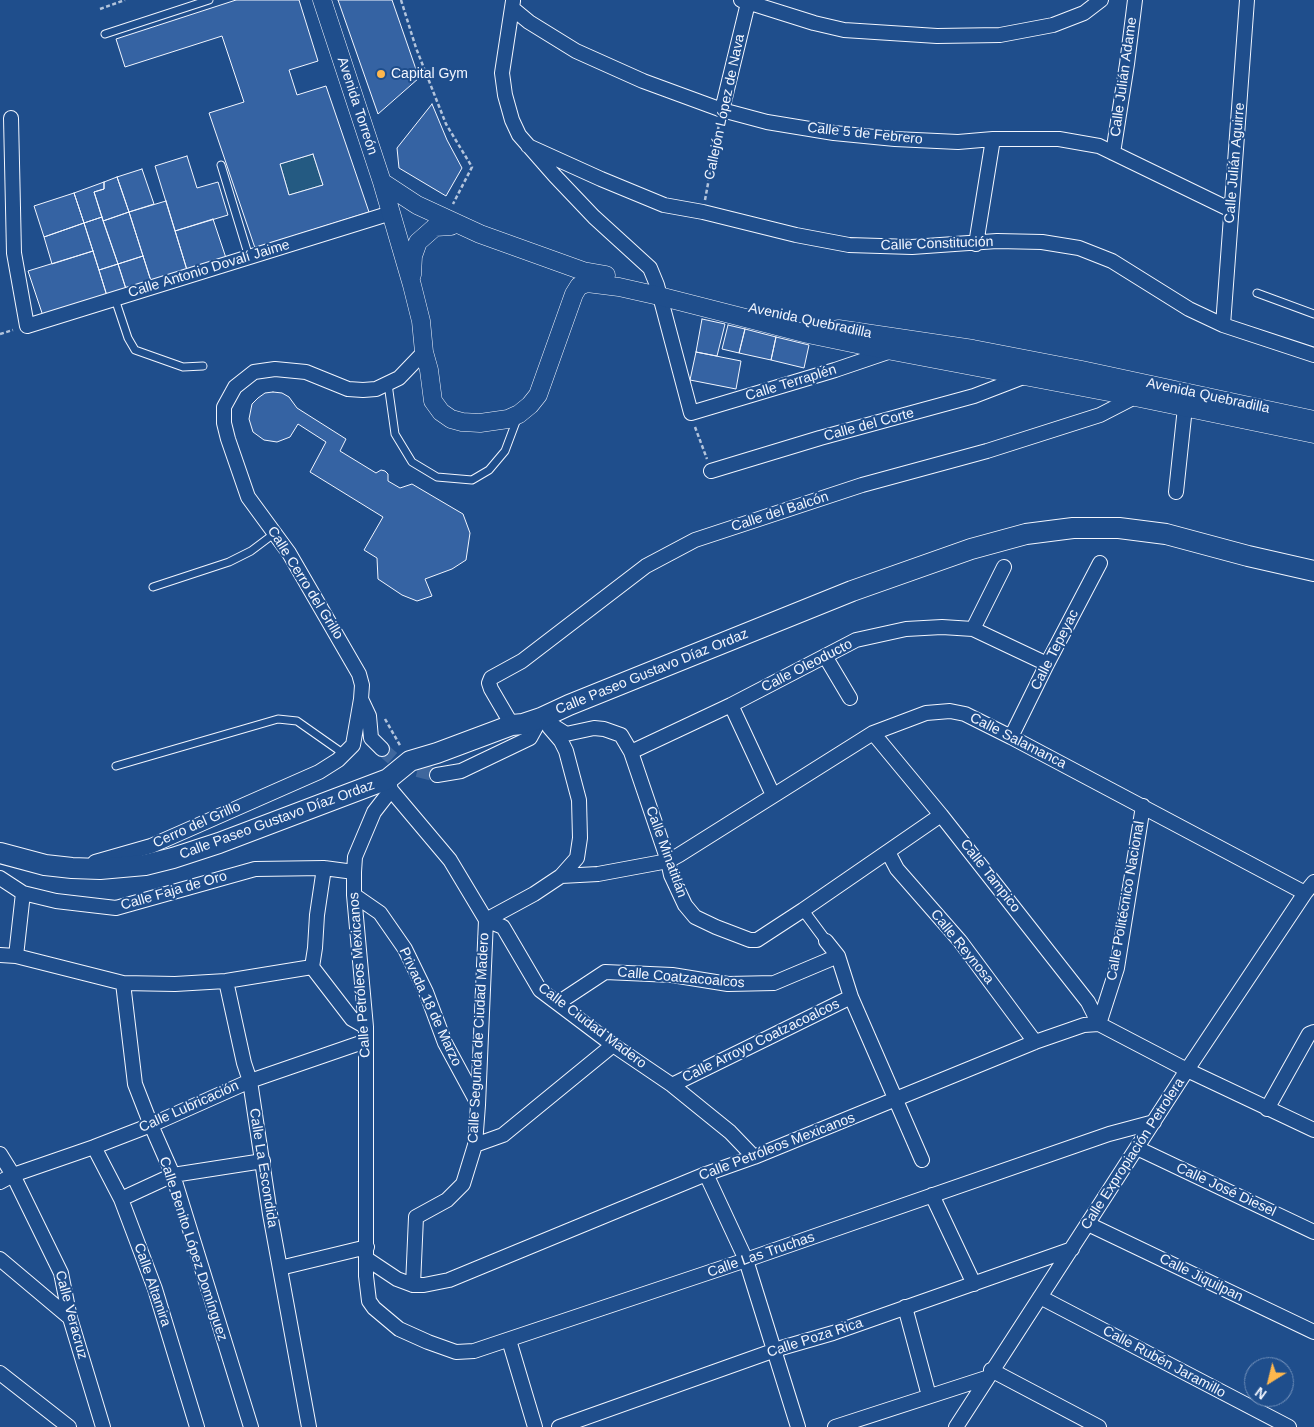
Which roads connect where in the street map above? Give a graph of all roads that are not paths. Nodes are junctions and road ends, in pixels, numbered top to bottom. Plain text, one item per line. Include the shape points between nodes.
1 (209, 0) edge
2 (322, 0) edge
3 (1101, 0) edge
4 (1135, 0) edge
5 (1247, 0) edge
6 (744, 1) edge
7 (512, 4) edge
8 (104, 34) dead end
9 (722, 110) junction
10 (11, 118) dead end
11 (993, 139) junction
12 (528, 146) junction
13 (1113, 153) junction
14 (222, 165) dead end
15 (382, 182) junction
16 (1231, 210) junction
17 (391, 213) junction
18 (448, 222) junction
19 (976, 244) junction
20 (250, 257) junction
21 (412, 285) junction
22 (658, 290) junction
23 (1257, 293) dead end
24 (115, 299) junction
25 (1314, 314) edge
26 (1223, 325) junction
27 (892, 351) junction
28 (424, 352) junction
29 (1314, 355) edge
30 (203, 366) dead end
31 (1026, 376) junction
32 (388, 384) junction
33 (1136, 389) junction
34 (1186, 399) junction
35 (519, 414) junction
36 (1314, 420) edge
37 (1314, 434) edge
38 (711, 471) road end
39 (1176, 492) dead end
40 (275, 533) junction
41 (1100, 563) dead end
42 (1004, 567) dead end
43 (1314, 571) edge
44 (153, 587) dead end
45 (973, 629) junction
46 (825, 656) junction
47 (1047, 664) junction
48 (850, 698) dead end
49 (361, 699) junction
50 (731, 705) junction
51 (541, 718) junction
52 (512, 725) junction
53 (872, 733) junction
54 (1011, 737) junction
55 (382, 749) tunnel mouth
56 (631, 752) junction
57 (345, 754) junction
58 (116, 766) dead end
59 (319, 772) joint
60 (437, 775) tunnel mouth
61 (389, 784) junction
62 (773, 795) junction
63 (1143, 806) junction
64 (941, 815) junction
65 (888, 852) junction
66 (0, 853) edge
67 (668, 860) junction
68 (72, 868) junction
69 (324, 868) junction
70 (354, 872) junction
71 (562, 876) junction
72 (0, 878) edge
73 (1309, 887) edge
74 (23, 893) junction
75 (354, 895) junction
76 (803, 910) junction
77 (486, 920) junction
78 (826, 941) joint
79 (0, 954) edge
80 (16, 956) junction
81 (838, 956) junction
82 (312, 967) junction
83 (226, 981) junction
84 (123, 982) junction
85 (851, 997) junction
86 (558, 1004) junction
87 (1099, 1024) junction
88 (1314, 1032) edge
89 (366, 1034) junction
90 (1035, 1042) junction
91 (613, 1045) junction
92 (1187, 1070) junction
93 (250, 1080) junction
94 (672, 1085) junction
95 (896, 1100) junction
96 (478, 1105) junction
97 (1267, 1109) junction
98 (1154, 1122) junction
99 (150, 1125) junction
100 (1314, 1130) edge
101 (474, 1145) junction
102 (94, 1147) junction
103 (1137, 1148) junction
104 (0, 1154) edge
105 (754, 1157) junction
106 (922, 1160) dead end
107 (263, 1162) junction
108 (706, 1174) junction
109 (13, 1175) junction
110 (173, 1175) junction
111 (0, 1182) edge
112 (932, 1195) junction
113 (121, 1199) junction
114 (1088, 1224) junction
115 (1314, 1232) edge
116 (1072, 1250) junction
117 (367, 1253) junction
118 (0, 1259) edge
119 (746, 1260) junction
120 (280, 1268) junction
121 (974, 1284) junction
122 (414, 1285) junction
123 (1040, 1297) junction
124 (905, 1307) junction
125 (374, 1308) joint
126 (70, 1318) junction
127 (1314, 1332) edge
128 (509, 1340) junction
129 (775, 1351) junction
130 (0, 1373) edge
131 (989, 1374) junction
132 (929, 1396) junction
133 (70, 1427) edge
134 (103, 1427) edge
135 (198, 1427) edge
136 (250, 1427) edge
137 (309, 1427) edge
138 (535, 1427) edge
139 (559, 1427) edge
140 (798, 1427) edge
141 (835, 1427) edge
142 (956, 1427) edge
143 (1099, 1427) edge
144 (1289, 1427) edge

1 - 8 lane
2 - 15 street, Avenida Torreón
3 - 6 street via 1066,22 1035,29 1000,35 937,36 844,30
4 - 13 street, Calle Julián Adame
5 - 16 street, Calle Julián Aguirre
6 - 9 street, Callejón López de Nava
7 - 9 street, Calle 5 de Febrero via 529,22 576,51 643,81
7 - 12 street via 502,73 504,95 519,135
9 - 11 street, Calle 5 de Febrero via 768,122 834,133 958,142
10 - 24 street, Calle Antonio Dovalí Jaime via 14,253 27,326
11 - 13 street, Calle 5 de Febrero via 1060,139 1099,146
11 - 19 street
12 - 19 street, Calle Constitución via 664,205 796,235 849,245
12 - 22 street via 594,217 650,268
13 - 16 street, Calle 5 de Febrero
14 - 20 lane
15 - 17 street, Avenida Torreón
15 - 18 street, Avenida Quebradilla
16 - 26 street, Calle Julián Aguirre
17 - 18 street via 406,212
17 - 20 street, Calle Antonio Dovalí Jaime
17 - 21 street
18 - 21 street via 435,227 418,242 413,256
18 - 22 street, Avenida Quebradilla via 583,271
19 - 26 street, Calle Constitución via 1042,242 1079,248 1112,261 1189,309
20 - 24 street, Calle Antonio Dovalí Jaime
21 - 28 street
22 - 27 street, Avenida Quebradilla via 808,334
22 - 27 street, Calle Terraplén via 690,413
22 - 33 street, Avenida Quebradilla via 845,331 973,349
22 - 35 street, Avenida Quebradilla via 582,284 574,294 538,395
23 - 25 lane
24 - 30 lane via 135,350 183,367
26 - 29 street, Calle Constitución
27 - 31 street, Avenida Quebradilla
28 - 32 street, Calle Cerro del Grillo via 399,378
28 - 35 street via 433,401 451,419 480,423
31 - 33 street, Avenida Quebradilla
31 - 38 street, Calle del Corte via 974,396
32 - 35 lane via 395,434 412,462 437,476 472,480 489,470 505,451
32 - 40 street, Calle Cerro del Grillo via 376,389 348,389 306,372 275,368 254,372 235,387 224,407 228,439 248,497
33 - 34 street, Avenida Quebradilla
33 - 52 street, Calle del Balcón via 1100,415 987,451 862,485 686,544 646,566 522,661 491,678 491,689
34 - 36 street, Avenida Quebradilla
34 - 37 street, Avenida Quebradilla
34 - 39 street
40 - 44 lane via 229,562
40 - 49 street, Calle Cerro del Grillo via 355,666 362,685
41 - 47 street, Calle Tepeyac
42 - 45 street
43 - 51 main road, Calle Paseo Gustavo Díaz Ordaz via 1166,534 1128,529 1073,528 1026,534 852,591
45 - 46 street, Calle Oleoducto via 906,629 856,640
45 - 47 street, Calle Oleoducto
46 - 48 street
46 - 50 street, Calle Oleoducto
47 - 54 street, Calle Tepeyac
49 - 55 street via 369,716 371,738
49 - 57 street, Calle Cerro del Grillo via 353,745
50 - 56 street, Calle Oleoducto
50 - 62 street
51 - 52 main road, Calle Paseo Gustavo Díaz Ordaz
51 - 56 street, Calle Minatitlán via 566,734 594,728 616,732
51 - 60 street via 530,738 461,771
51 - 71 street via 566,751 579,800 577,858
52 - 61 main road, Calle Paseo Gustavo Díaz Ordaz via 410,761
53 - 54 street, Calle Salamanca via 926,713 950,711 965,714
53 - 62 street, Calle Salamanca
53 - 64 street, Calle Tampico
54 - 63 street, Calle Salamanca
56 - 67 street, Calle Minatitlán
57 - 58 lane via 297,721 278,719
57 - 59 street, Calle Cerro del Grillo
59 - 68 street, Cerro del Grillo via 151,846
61 - 68 main road, Calle Paseo Gustavo Díaz Ordaz via 173,858 137,866
61 - 70 street, Calle Petróleos Mexicanos via 355,857
61 - 77 street, Calle Ciudad Madero via 450,860
62 - 67 street, Calle Salamanca
63 - 73 street, Calle Salamanca
63 - 87 street, Calle Politécnico Nacional via 1117,968
64 - 65 street, Calle Minatitlán
64 - 87 street, Calle Tampico via 1088,1002
65 - 76 street, Calle Minatitlán
65 - 90 street, Calle Reynosa via 897,869 960,941
66 - 68 main road, Calle Paseo Gustavo Díaz Ordaz via 45,865
67 - 71 street, Calle Salamanca via 598,874
67 - 76 street, Calle Minatitlán via 685,905 695,917 750,940 757,940
69 - 70 street, Calle Faja de Oro
69 - 74 street, Calle Faja de Oro via 255,869 116,908 56,901
69 - 82 street
70 - 75 street, Calle Petróleos Mexicanos
71 - 77 street
72 - 74 street, Calle Faja de Oro
73 - 92 street, Calle Expropiación Petrolera
74 - 80 street
75 - 89 street, Calle Petróleos Mexicanos
75 - 96 street, Privada 18 de Marzo via 380,913 405,949 445,1043
76 - 78 street
77 - 86 street, Calle Ciudad Madero via 503,926 536,985
77 - 96 street, Calle Segunda de Ciudad Madero
78 - 81 street
79 - 80 street
80 - 84 street
81 - 85 street
81 - 86 street, Calle Coatzacoalcos via 774,983 728,984 672,974 605,972
82 - 83 street
82 - 89 street
83 - 84 street via 175,984
83 - 93 street, Calle La Escondida
84 - 99 street, Calle Benito López Domínguez via 135,1084
85 - 94 street, Calle Arroyo Coatzacoalcos
85 - 95 street
86 - 91 street, Calle Ciudad Madero
87 - 90 street, Calle Petróleos Mexicanos via 1084,1025
87 - 92 street
88 - 97 street via 1309,1034
89 - 93 street, Calle Lubricación
89 - 117 street, Calle Petróleos Mexicanos
90 - 95 street, Calle Petróleos Mexicanos
91 - 94 street, Calle Ciudad Madero
91 - 101 street via 503,1135
92 - 97 street
92 - 98 street, Calle Expropiación Petrolera
93 - 99 street, Calle Lubricación
93 - 107 street, Calle La Escondida
94 - 105 street, Calle Ciudad Madero via 730,1132
95 - 105 street, Calle Petróleos Mexicanos
95 - 106 street
96 - 101 street, Calle Segunda de Ciudad Madero
97 - 100 street
98 - 103 street, Calle Expropiación Petrolera
98 - 112 street, Calle Las Truchas via 1108,1134
99 - 102 street, Calle Lubricación
99 - 110 street, Calle Benito López Domínguez
101 - 122 street, Calle Segunda de Ciudad Madero via 463,1184 447,1200 416,1217
102 - 109 street, Calle Lubricación
102 - 113 street, Calle Altamira
103 - 114 street, Calle Expropiación Petrolera
103 - 115 street, Calle José Diesel
104 - 109 street, Calle Veracruz
105 - 108 street, Calle Petróleos Mexicanos
107 - 110 street
107 - 120 street, Calle La Escondida
108 - 119 street
108 - 122 street, Calle Petróleos Mexicanos via 448,1280
109 - 111 street, Calle Lubricación
109 - 126 street, Calle Veracruz via 61,1273
110 - 113 street
110 - 136 street, Calle Benito López Domínguez
112 - 119 street, Calle Las Truchas
112 - 121 street
113 - 135 street, Calle Altamira via 155,1289
114 - 116 street, Calle Expropiación Petrolera
114 - 127 street, Calle Jiquilpan
116 - 121 street, Calle Poza Rica
116 - 123 street, Calle Expropiación Petrolera
117 - 120 street
117 - 122 street, Calle Petróleos Mexicanos via 397,1279
117 - 125 street, Calle Petróleos Mexicanos via 369,1301
118 - 126 street
119 - 128 street, Calle Las Truchas
119 - 129 street
120 - 137 street, Calle La Escondida
121 - 124 street, Calle Poza Rica
123 - 131 street, Calle Expropiación Petrolera
123 - 144 street, Calle Rubén Jaramillo
124 - 129 street, Calle Poza Rica
124 - 132 street
125 - 128 street, Calle Las Truchas via 399,1329 456,1352 474,1351
126 - 134 street, Calle Veracruz
128 - 138 street
129 - 139 street, Calle Poza Rica
129 - 140 street
130 - 133 street
131 - 132 street
131 - 142 street, Calle Expropiación Petrolera
131 - 143 street
132 - 141 street

